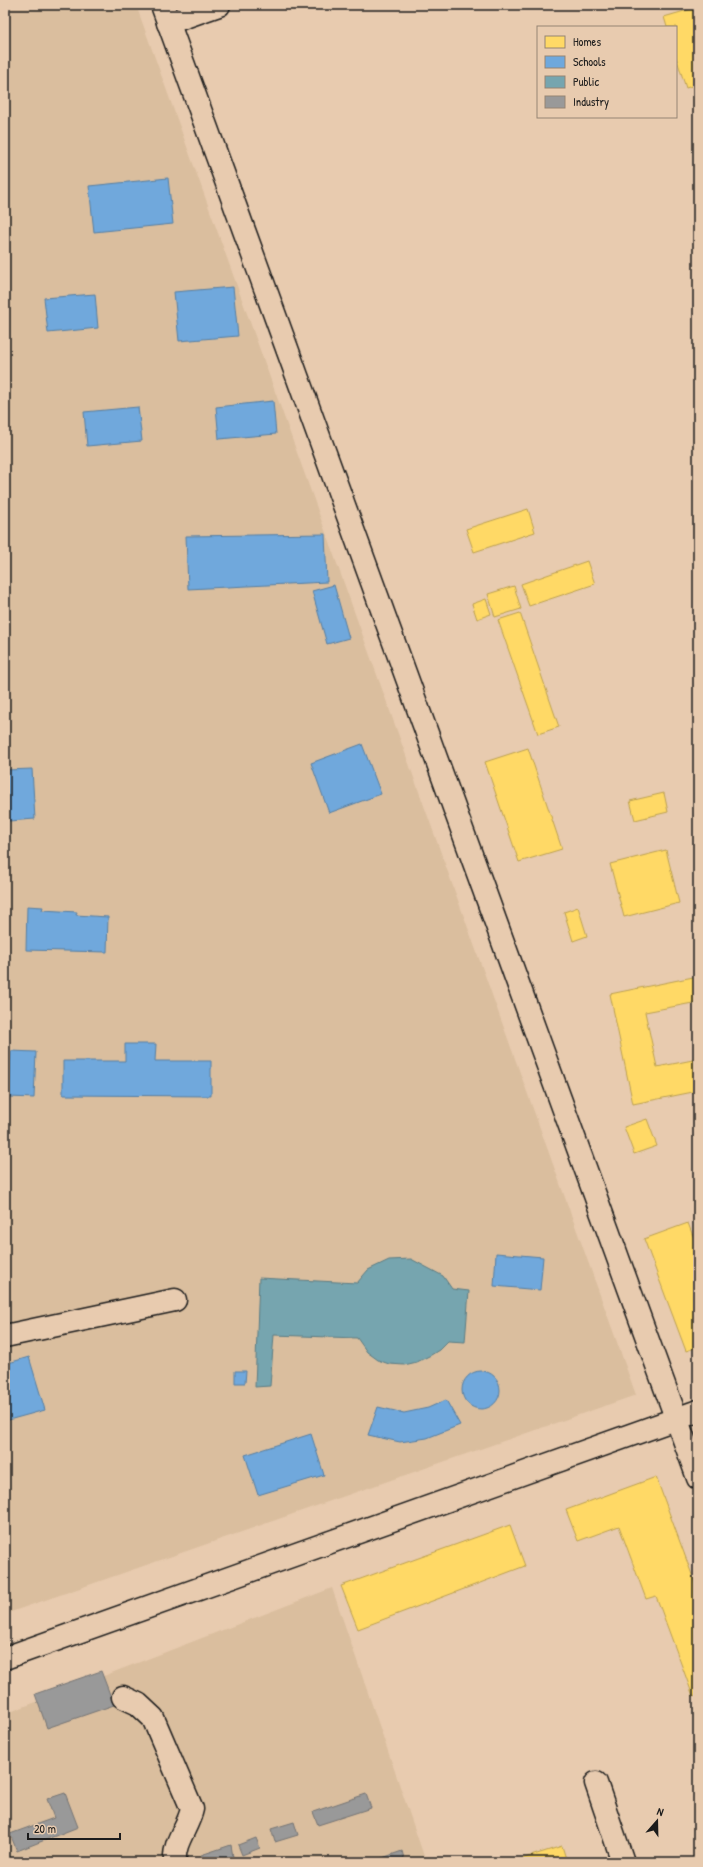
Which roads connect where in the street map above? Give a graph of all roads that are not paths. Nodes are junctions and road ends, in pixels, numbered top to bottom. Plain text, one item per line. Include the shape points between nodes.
1 (219, 5) edge
2 (165, 14) edge
3 (175, 1300) dead end
4 (5, 1336) edge
5 (698, 1411) edge
6 (676, 1419) junction
7 (698, 1478) edge
8 (5, 1658) edge
9 (123, 1697) dead end
10 (596, 1783) dead end
11 (175, 1862) edge
12 (623, 1862) edge

1 - 2 street
2 - 6 street
3 - 4 street
5 - 6 street
6 - 7 street
6 - 8 street
9 - 11 street via 138,1704 153,1718 192,1809 174,1853
10 - 12 street

